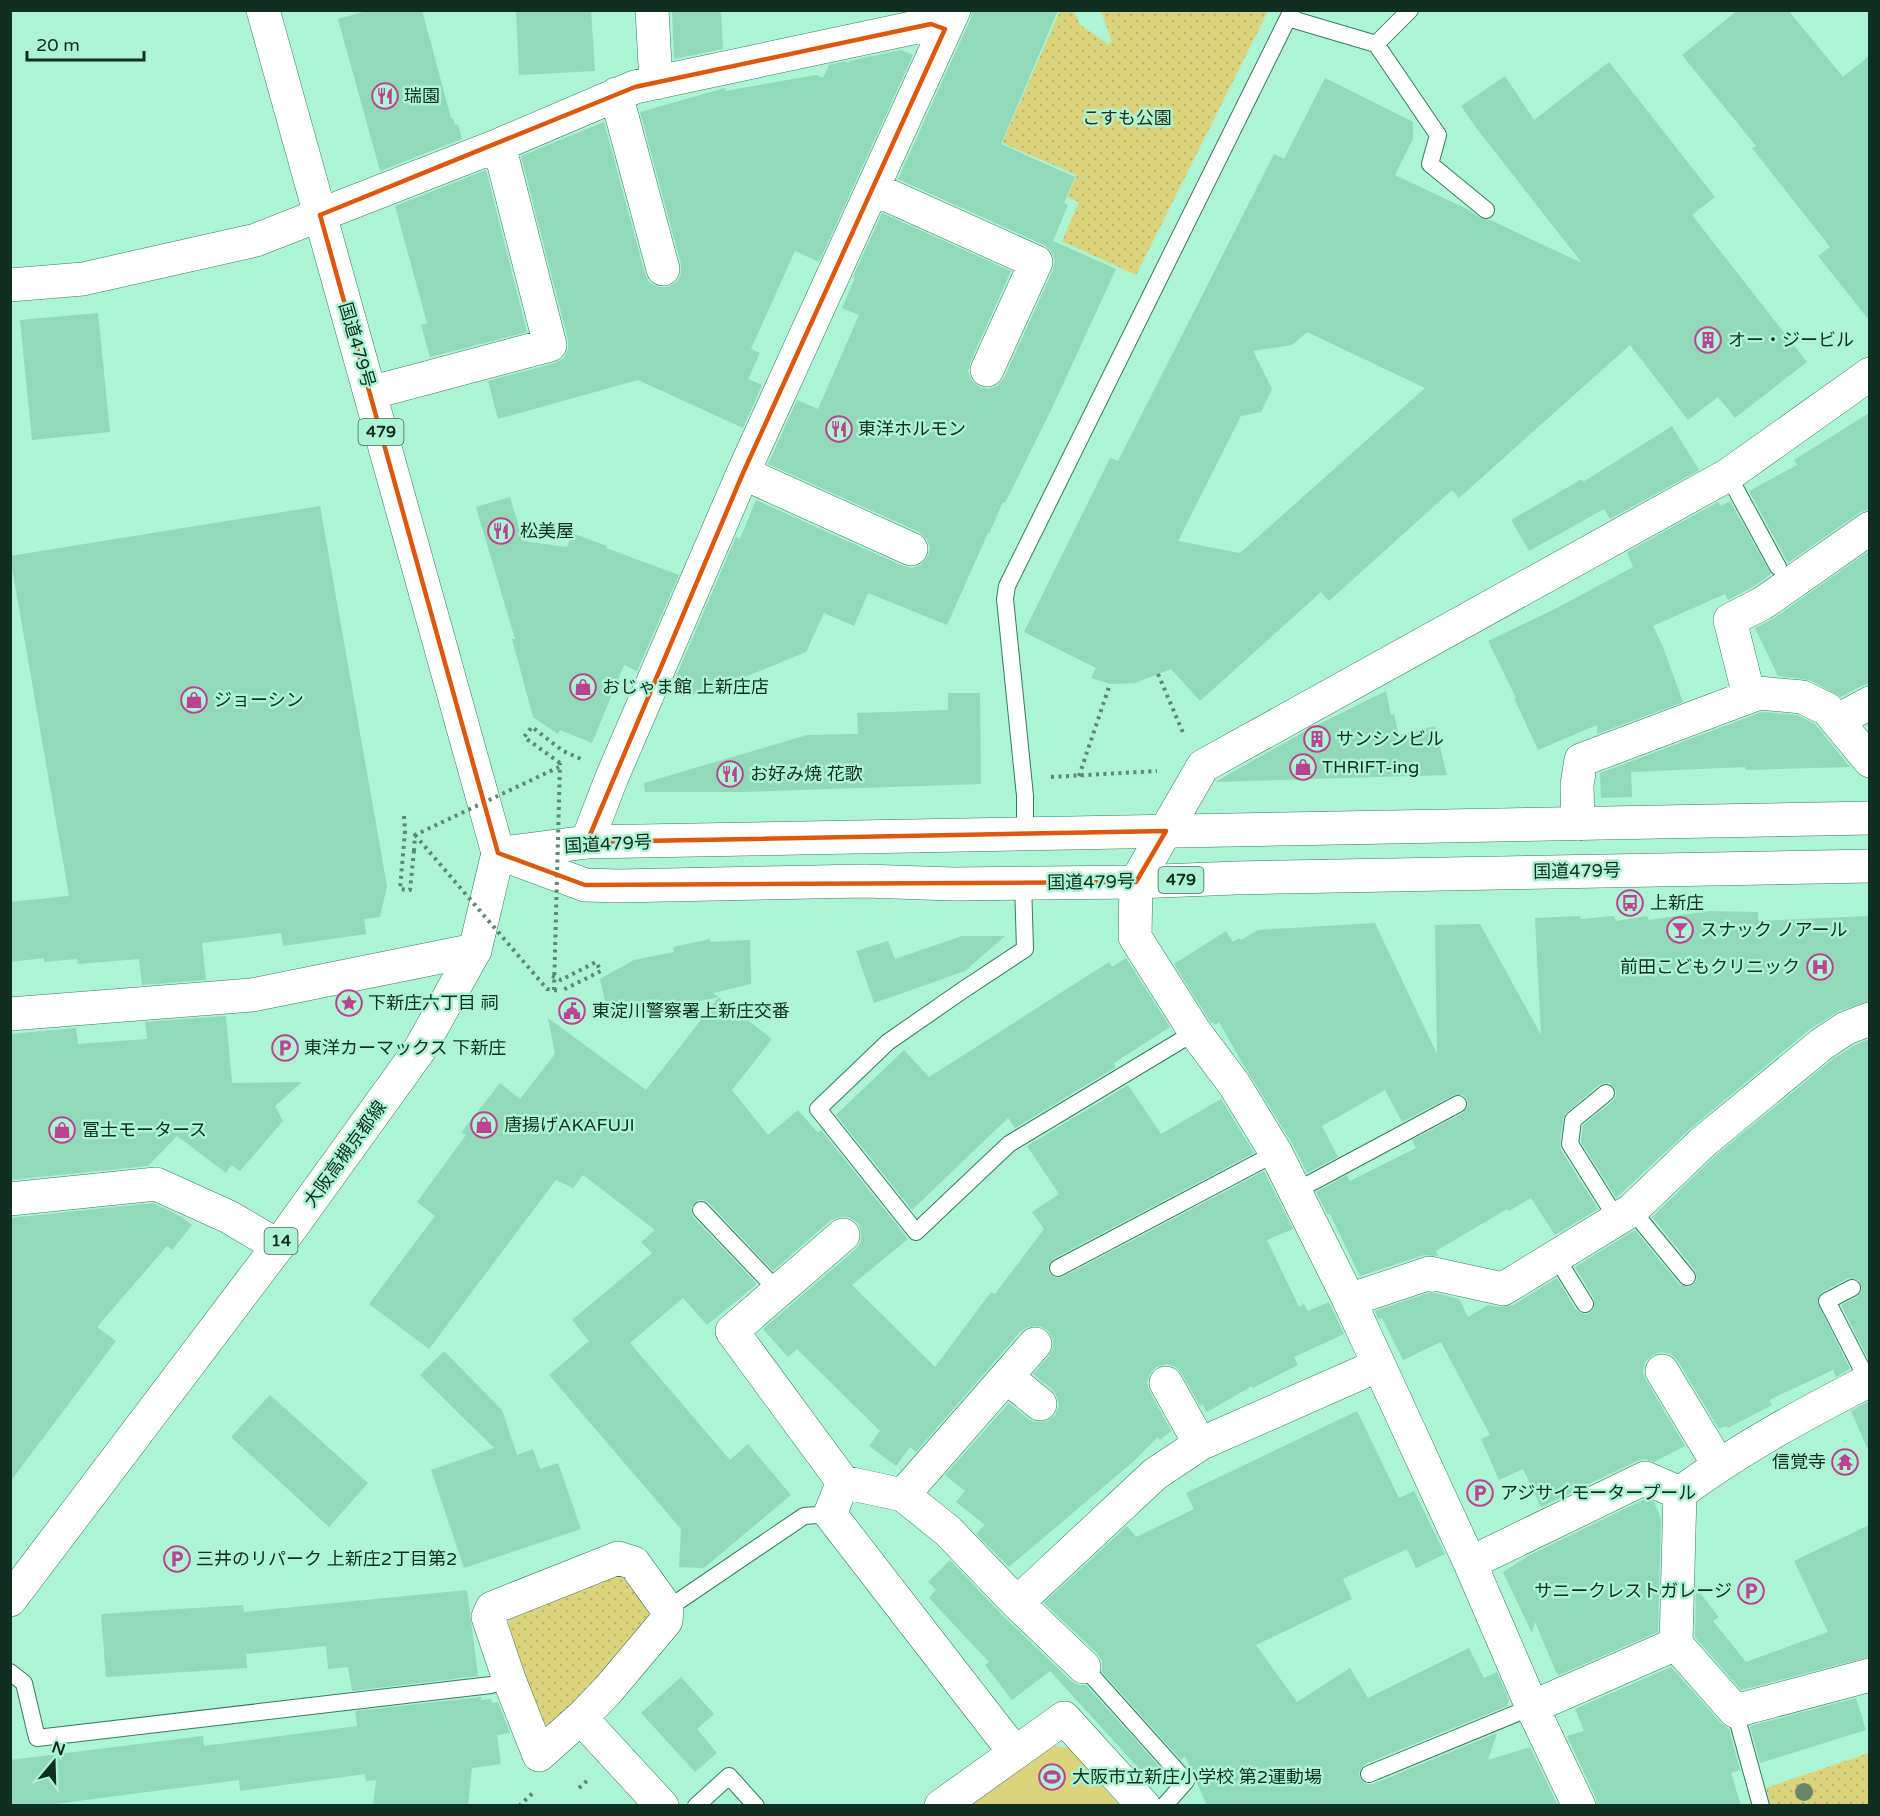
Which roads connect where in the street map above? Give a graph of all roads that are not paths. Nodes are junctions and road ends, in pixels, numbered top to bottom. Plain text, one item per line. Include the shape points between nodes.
1 (263, 10) edge
2 (652, 10) edge
3 (1410, 10) edge
4 (1290, 14) edge
5 (950, 20) edge
6 (1376, 44) junction
7 (656, 83) junction
8 (616, 94) junction
9 (499, 145) junction
10 (874, 189) junction
11 (1486, 210) dead end
12 (320, 215) junction
13 (663, 269) dead end
14 (10, 285) edge
15 (987, 370) dead end
16 (1869, 374) edge
17 (370, 393) junction
18 (742, 473) junction
19 (1728, 475) junction
20 (1869, 528) edge
21 (910, 549) dead end
22 (1778, 567) dead end
23 (1749, 696) junction
24 (1869, 703) edge
25 (1838, 720) junction
26 (1869, 760) edge
27 (1869, 818) edge
28 (1578, 824) junction
29 (1166, 831) junction
30 (1025, 835) junction
31 (587, 842) junction
32 (498, 853) junction
33 (1869, 866) edge
34 (1136, 882) junction
35 (1023, 883) junction
36 (475, 950) junction
37 (10, 1014) edge
38 (1869, 1019) edge
39 (1195, 1032) junction
40 (1606, 1093) dead end
41 (1458, 1104) dead end
42 (1276, 1153) junction
43 (1294, 1192) junction
44 (10, 1199) edge
45 (701, 1210) dead end
46 (1625, 1215) junction
47 (843, 1235) dead end
48 (278, 1246) junction
49 (1556, 1257) junction
50 (1058, 1268) dead end
51 (1687, 1277) dead end
52 (1852, 1288) dead end
53 (778, 1292) junction
54 (1349, 1300) junction
55 (1585, 1304) dead end
56 (1035, 1344) dead end
57 (1379, 1365) junction
58 (1662, 1371) dead end
59 (1007, 1377) junction
60 (1869, 1380) edge
61 (1166, 1383) dead end
62 (1040, 1404) dead end
63 (1200, 1444) junction
64 (1718, 1464) junction
65 (843, 1482) junction
66 (1680, 1492) junction
67 (903, 1495) junction
68 (830, 1514) junction
69 (1470, 1563) junction
70 (10, 1600) edge
71 (1017, 1604) junction
72 (668, 1609) junction
73 (1676, 1644) junction
74 (1084, 1667) joint
75 (10, 1672) edge
76 (1869, 1677) edge
77 (509, 1680) junction
78 (1532, 1707) junction
79 (1735, 1711) junction
80 (581, 1718) junction
81 (1015, 1753) junction
82 (1369, 1774) dead end
83 (662, 1806) edge
84 (696, 1806) edge
85 (756, 1806) edge
86 (941, 1806) edge
87 (1144, 1806) edge
88 (1164, 1806) edge
89 (1579, 1806) edge
90 (1761, 1806) edge

1 - 12 main road, 国道479号 / 479
2 - 7 main road
3 - 6 lane
4 - 6 lane
4 - 30 lane via 1008,586 1005,599
5 - 7 main road
5 - 10 main road
6 - 11 lane via 1438,135 1430,164
7 - 8 main road
8 - 9 main road
8 - 13 main road
9 - 12 main road
9 - 17 main road via 550,345
10 - 15 main road via 1036,262
10 - 18 main road
12 - 14 main road via 256,240 82,279
12 - 17 main road, 国道479号 / 479
16 - 19 main road
17 - 32 main road, 国道479号 / 479
18 - 21 main road
18 - 31 main road
19 - 22 lane
19 - 29 main road via 1203,766
20 - 23 main road via 1763,603 1730,620
23 - 25 main road via 1759,693 1802,697 1827,709
23 - 28 main road via 1581,760
24 - 25 main road
25 - 26 main road
27 - 28 main road, 国道479号
28 - 29 main road, 国道479号
29 - 30 main road, 国道479号
29 - 34 main road
30 - 31 main road, 国道479号
31 - 32 main road, 国道479号
32 - 35 main road, 国道479号 / 479 via 585,885
32 - 36 main road, 大阪高槻京都線 / 14
33 - 34 main road, 国道479号 / 479
34 - 35 main road, 国道479号 / 479
34 - 39 main road via 1135,937
35 - 39 lane via 1025,949 888,1042 818,1109 916,1232 1009,1144
36 - 37 main road via 252,995
36 - 48 main road, 大阪高槻京都線 / 14 via 420,1049
38 - 46 main road via 1822,1044 1703,1142
39 - 42 main road via 1234,1084
40 - 46 lane via 1573,1120 1570,1144
41 - 43 lane
42 - 43 main road
42 - 50 lane
43 - 54 main road
44 - 48 main road via 156,1184 229,1217
45 - 53 lane
46 - 49 main road
46 - 51 lane
47 - 53 main road
48 - 70 main road, 大阪高槻京都線 / 14
49 - 54 main road via 1503,1289 1430,1273
49 - 55 lane
52 - 60 lane via 1827,1301
53 - 65 main road via 732,1331
54 - 57 main road
56 - 59 main road
57 - 63 main road
57 - 69 main road
58 - 64 main road
59 - 62 main road
59 - 67 main road
60 - 64 main road
61 - 63 main road
63 - 71 main road via 1155,1474
64 - 66 main road
65 - 67 main road
65 - 68 main road
66 - 69 main road via 1645,1478
66 - 73 main road
67 - 71 main road via 948,1532
68 - 72 lane via 804,1516
68 - 81 main road
69 - 78 main road
71 - 74 main road
72 - 77 main road via 634,1563 618,1558 492,1608 488,1617
72 - 80 main road via 666,1621
73 - 78 main road
73 - 79 main road
74 - 88 lane via 1186,1781
75 - 77 lane via 24,1683 37,1738
76 - 79 main road
77 - 80 main road via 539,1755
78 - 82 lane
78 - 89 main road
79 - 90 lane
80 - 83 main road
81 - 86 main road
81 - 87 main road via 1064,1718
84 - 85 lane via 729,1776

